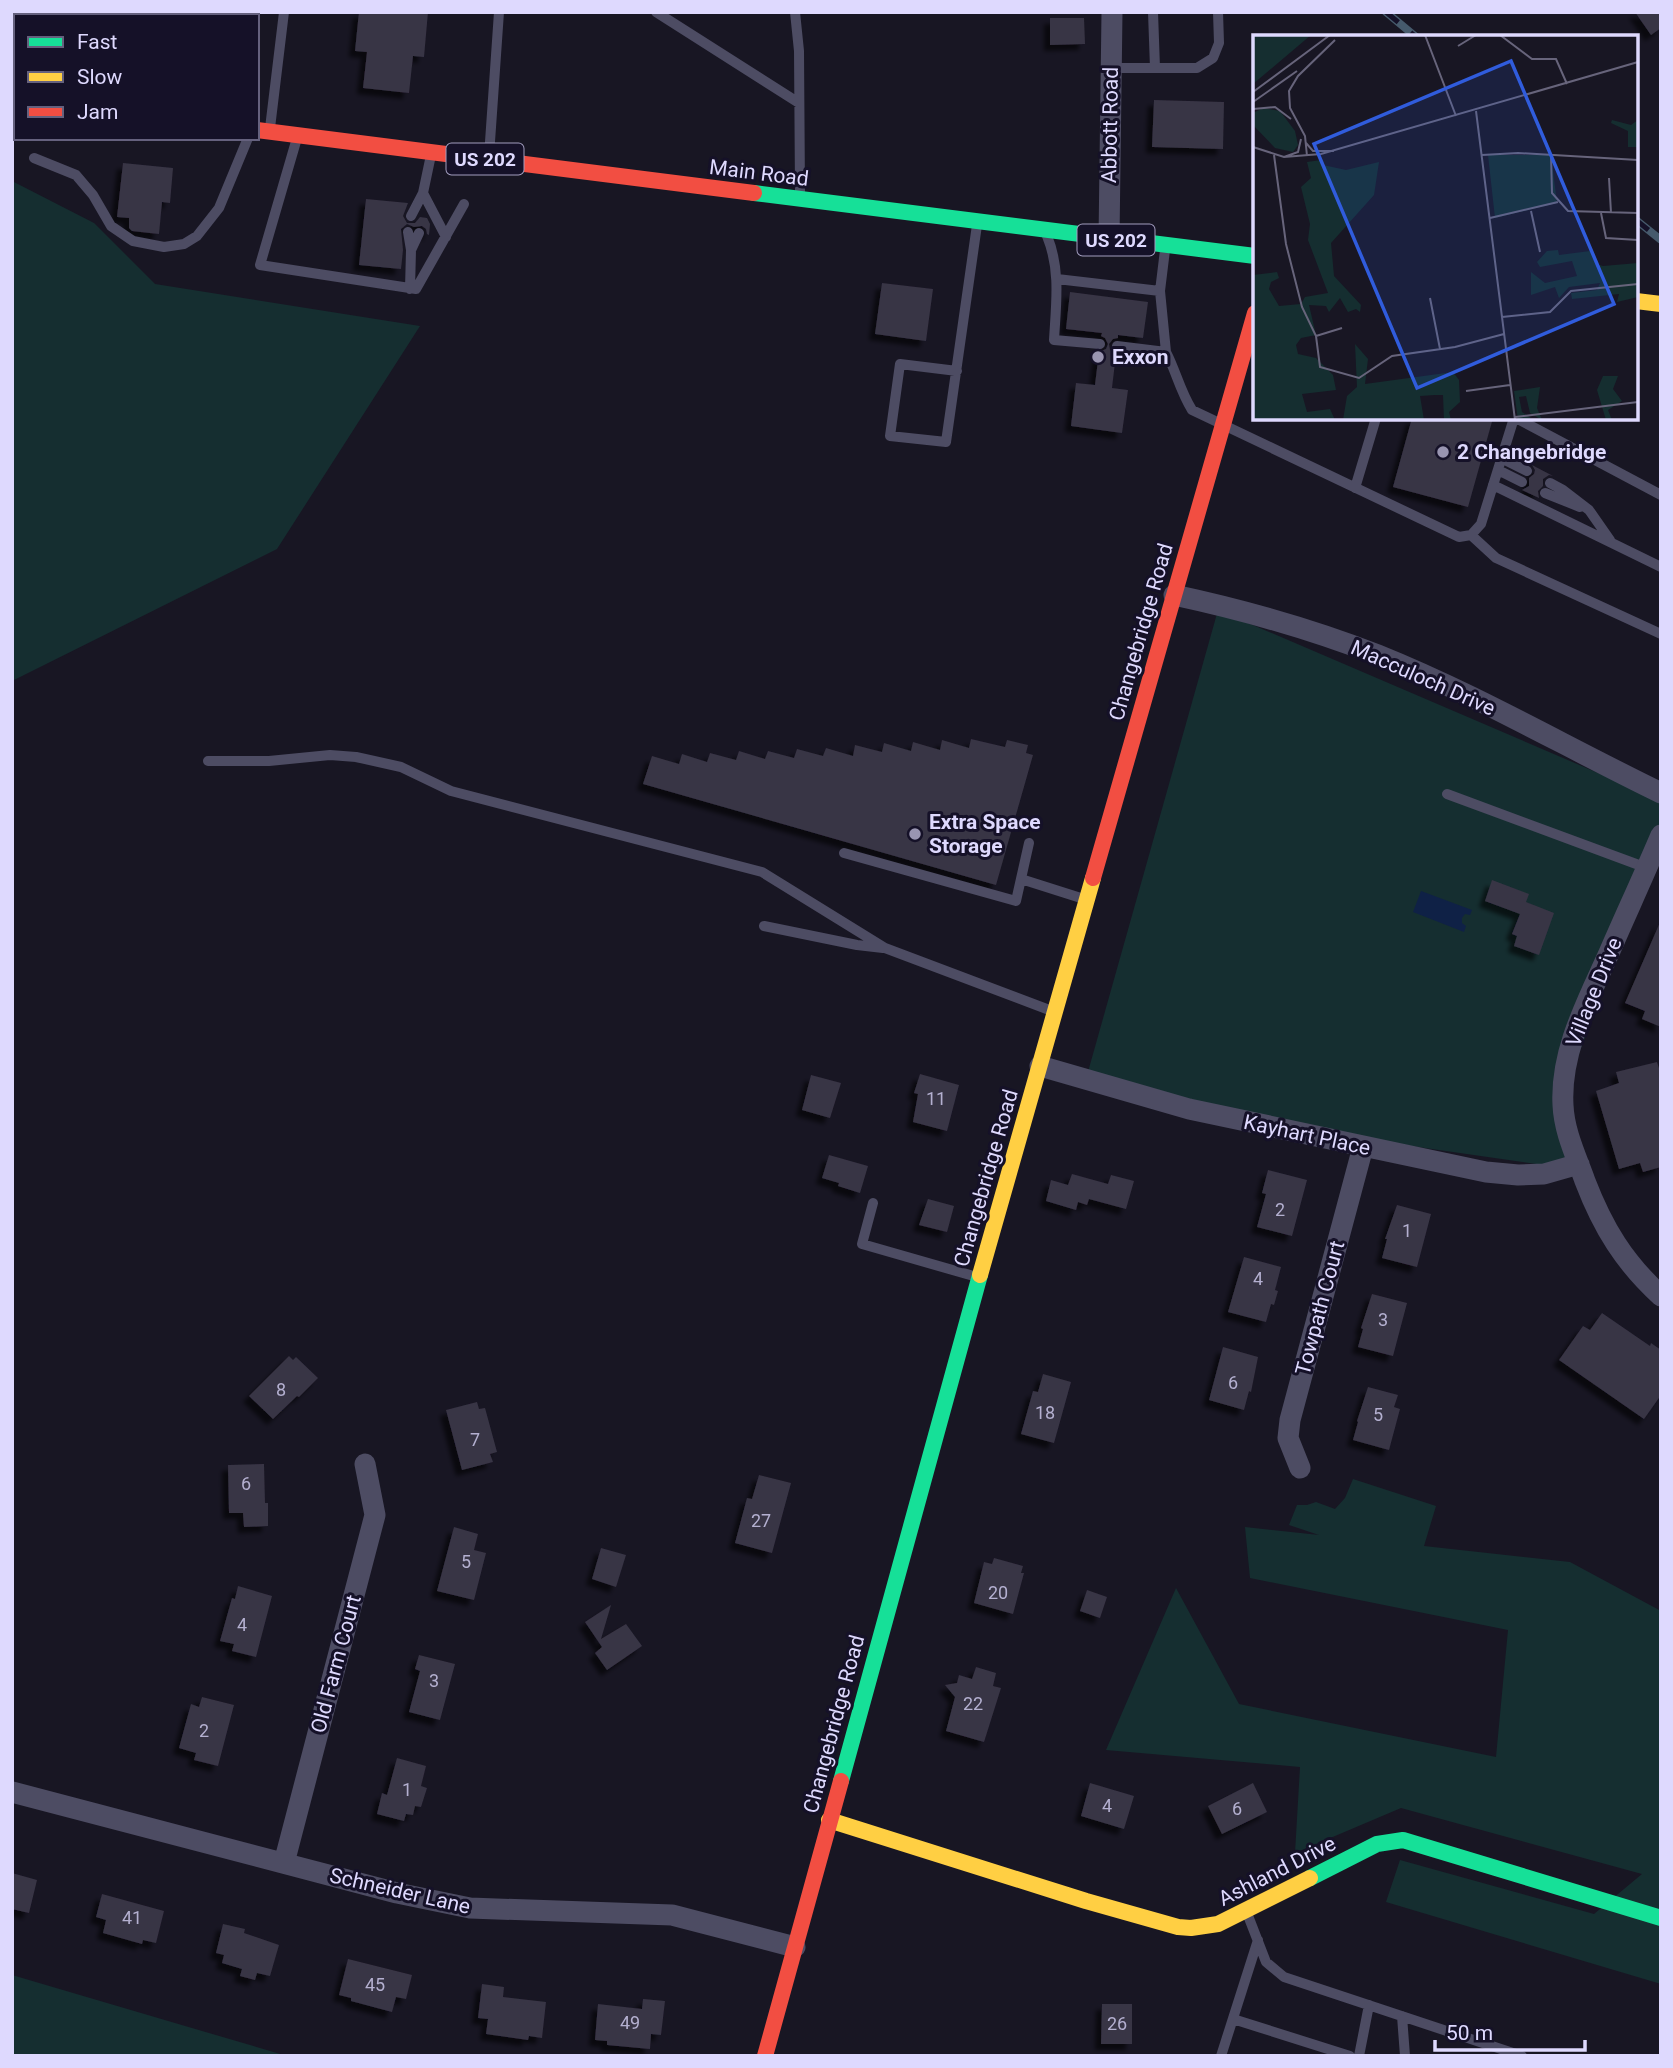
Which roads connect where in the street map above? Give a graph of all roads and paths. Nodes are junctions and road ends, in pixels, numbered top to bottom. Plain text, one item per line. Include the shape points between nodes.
1 (284, 12) edge
2 (499, 12) edge
3 (656, 12) edge
4 (796, 12) edge
5 (1112, 12) edge
6 (1153, 12) edge
7 (1218, 12) edge
8 (1111, 68) junction
9 (1156, 68) junction
10 (800, 103) junction
11 (263, 131) edge
12 (298, 136) junction
13 (247, 140) edge
14 (432, 153) junction
15 (34, 158) dead end
16 (489, 160) junction
17 (423, 193) junction
18 (800, 200) junction
19 (464, 204) dead end
20 (415, 216) dead end
21 (977, 222) junction
22 (1045, 230) junction
23 (414, 233) dead end
24 (446, 237) junction
25 (1109, 239) junction
26 (1166, 246) junction
27 (1253, 256) edge
28 (1057, 279) junction
29 (410, 289) junction
30 (1160, 290) junction
31 (1638, 301) edge
32 (1661, 303) edge
33 (1253, 320) edge
34 (1100, 344) dead end
35 (1117, 346) dead end
36 (1166, 352) junction
37 (957, 371) junction
38 (1375, 420) edge
39 (1514, 420) edge
40 (1519, 420) edge
41 (1222, 424) junction
42 (1501, 458) junction
43 (1498, 470) junction
44 (1527, 471) dead end
45 (1522, 482) dead end
46 (1493, 485) junction
47 (1355, 488) junction
48 (1547, 488) dead end
49 (1661, 495) edge
50 (1471, 535) junction
51 (1614, 545) junction
52 (1661, 567) edge
53 (1174, 595) junction
54 (1661, 634) edge
55 (208, 761) dead end
56 (1661, 793) edge
57 (1447, 794) dead end
58 (1661, 835) edge
59 (1029, 843) dead end
60 (844, 853) dead end
61 (1647, 869) junction
62 (1021, 879) junction
63 (1087, 900) junction
64 (764, 926) dead end
65 (886, 948) junction
66 (1055, 1012) junction
67 (1040, 1066) junction
68 (1363, 1147) junction
69 (1579, 1164) junction
70 (873, 1203) dead end
71 (980, 1277) junction
72 (1661, 1296) edge
73 (365, 1464) dead end
74 (1300, 1468) dead end
75 (12, 1792) edge
76 (830, 1820) junction
77 (284, 1863) junction
78 (1246, 1910) junction
79 (1661, 1918) edge
80 (1258, 1940) junction
81 (794, 1947) junction
82 (1369, 2005) junction
83 (1402, 2016) junction
84 (1233, 2019) junction
85 (1502, 2053) edge
86 (765, 2056) edge
87 (1221, 2056) edge
88 (1350, 2056) edge
89 (1359, 2056) edge
90 (1405, 2056) edge
91 (1522, 2056) edge

1 - 11 lane
2 - 16 lane
3 - 10 lane
4 - 10 lane
5 - 8 street, Abbott Road
6 - 9 lane
7 - 9 lane via 1219,43 1213,58 1197,68
8 - 9 lane
8 - 25 street, Abbott Road
10 - 18 lane
11 - 12 main road, Main Road / US 202
12 - 14 main road, Main Road / US 202
12 - 29 lane via 260,265
13 - 15 lane via 219,208 197,236 164,247 134,241 111,226 76,175
14 - 16 main road, Main Road / US 202
14 - 17 lane
16 - 18 main road, Main Road / US 202
17 - 20 lane
17 - 24 lane
18 - 21 main road, Main Road / US 202
19 - 24 lane
21 - 22 main road, Main Road / US 202
21 - 37 lane
22 - 25 main road, Main Road / US 202
22 - 28 lane
23 - 29 lane
24 - 29 lane via 416,289
25 - 26 main road, Main Road / US 202
26 - 27 main road, Main Road / US 202
26 - 30 lane
28 - 30 lane
28 - 34 lane via 1055,340
30 - 36 lane
31 - 32 main road
33 - 41 main road, Changebridge Road
35 - 36 lane
36 - 41 lane via 1192,410
37 - 37 lane via 946,442 891,436 900,365
38 - 47 lane
39 - 42 lane
40 - 49 lane
41 - 47 lane
41 - 53 main road, Changebridge Road
42 - 43 lane
42 - 44 lane
43 - 45 lane
43 - 46 lane
46 - 50 lane via 1481,524
46 - 51 lane
47 - 50 lane via 1445,532
48 - 51 lane via 1557,499 1590,510
50 - 54 lane via 1496,558
51 - 52 lane
53 - 56 street, Macculoch Drive via 1249,611 1378,655
53 - 63 main road, Changebridge Road
55 - 65 lane via 330,755 401,767 451,791 762,872
57 - 61 lane
58 - 61 street, Village Drive
59 - 62 lane
60 - 62 lane via 1016,901
61 - 69 street, Village Drive via 1582,1014 1566,1064 1563,1105
62 - 63 lane
63 - 66 main road, Changebridge Road
64 - 65 lane
65 - 66 lane
66 - 67 main road, Changebridge Road
67 - 68 street, Kayhart Place via 1189,1109
67 - 71 main road, Changebridge Road
68 - 69 street, Kayhart Place via 1518,1175 1544,1174
68 - 74 street, Towpath Court via 1290,1420 1288,1438
69 - 72 street, Village Drive via 1602,1223 1625,1258
70 - 71 lane via 862,1244
71 - 76 main road, Changebridge Road
73 - 77 street, Old Farm Court via 375,1515
75 - 77 street, Schneider Lane
76 - 78 main road, Ashland Drive via 1178,1927 1218,1924
76 - 81 main road, Changebridge Road
77 - 81 street, Schneider Lane via 397,1894 470,1908 672,1915
78 - 79 main road, Ashland Drive via 1377,1844 1404,1840
78 - 80 lane
80 - 82 lane via 1266,1962 1284,1977
80 - 84 lane
81 - 86 main road, Changebridge Road
82 - 83 lane
82 - 89 lane
83 - 85 lane
83 - 90 lane
84 - 87 lane
84 - 88 lane
85 - 91 lane

